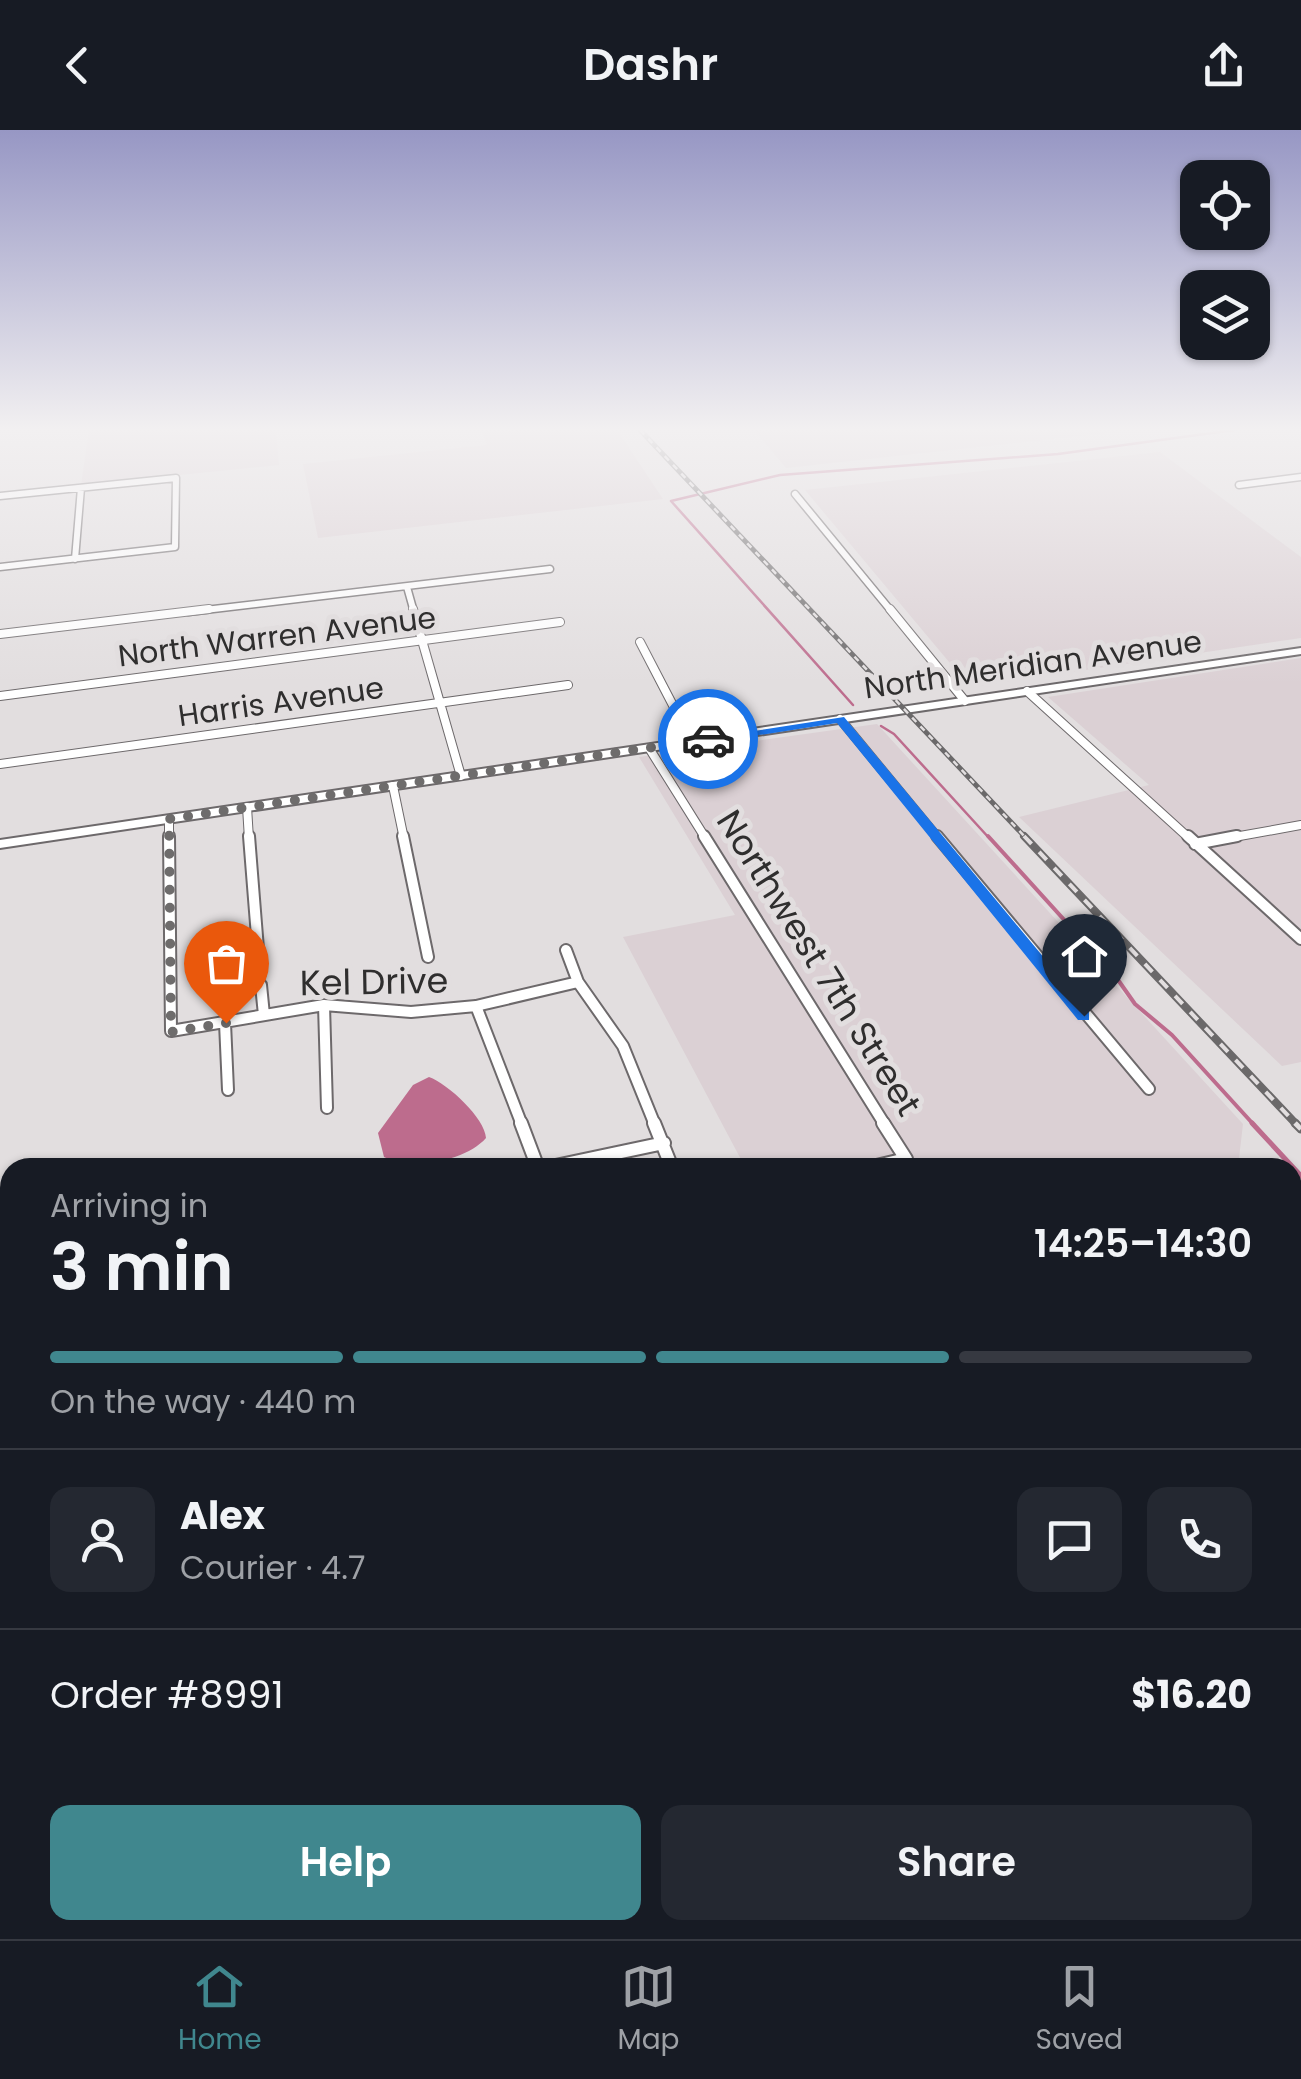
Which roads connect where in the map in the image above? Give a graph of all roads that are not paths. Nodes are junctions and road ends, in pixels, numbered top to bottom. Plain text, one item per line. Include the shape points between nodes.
1 (79, 514) edge
2 (175, 514) edge
3 (813, 514) edge
4 (75, 558) junction
5 (0, 567) edge
6 (550, 570) dead end
7 (406, 588) junction
8 (560, 622) dead end
9 (0, 634) edge
10 (424, 640) junction
11 (640, 642) dead end
12 (1301, 651) edge
13 (568, 685) dead end
14 (1027, 691) junction
15 (0, 696) edge
16 (965, 701) junction
17 (441, 703) junction
18 (840, 719) junction
19 (692, 742) junction
20 (648, 748) junction
21 (0, 764) edge
22 (460, 776) junction
23 (393, 786) junction
24 (247, 808) junction
25 (169, 819) junction
26 (1301, 825) edge
27 (0, 844) edge
28 (1196, 844) junction
29 (1301, 939) edge
30 (566, 950) dead end
31 (428, 957) dead end
32 (578, 982) junction
33 (324, 1005) junction
34 (476, 1006) junction
35 (264, 1015) junction
36 (226, 1023) junction
37 (1149, 1089) dead end
38 (228, 1090) dead end
39 (327, 1108) dead end
40 (664, 1143) junction
41 (534, 1158) edge
42 (593, 1158) edge
43 (669, 1158) edge
44 (905, 1158) edge

1 - 4 street
2 - 4 street via 175,546
3 - 16 street
4 - 5 street
6 - 7 street
7 - 9 street
7 - 10 street
8 - 10 street, North Warren Avenue
10 - 15 street, North Warren Avenue
10 - 17 street
11 - 19 street
12 - 14 main road, North Meridian Avenue
13 - 17 street, Harris Avenue
14 - 16 main road, North Meridian Avenue
14 - 28 street
16 - 18 main road, North Meridian Avenue
17 - 21 street, Harris Avenue
17 - 22 street
18 - 19 main road, North Meridian Avenue
18 - 37 street via 997,906 1040,968
19 - 20 main road, North Meridian Avenue
20 - 22 main road, North Meridian Avenue
20 - 44 street, Northwest 7th Street
22 - 23 main road, North Meridian Avenue
23 - 24 main road, North Meridian Avenue
23 - 31 street
24 - 25 main road, North Meridian Avenue
24 - 35 street
25 - 27 main road, North Meridian Avenue
25 - 36 street, Kel Drive via 171,1032
26 - 28 street
28 - 29 street
30 - 32 street
32 - 34 street, Kel Drive
32 - 40 street via 623,1046
33 - 34 street, Kel Drive via 411,1012
33 - 35 street, Kel Drive
33 - 39 street
34 - 41 street
35 - 36 street, Kel Drive
36 - 38 street
40 - 42 street
40 - 43 street

